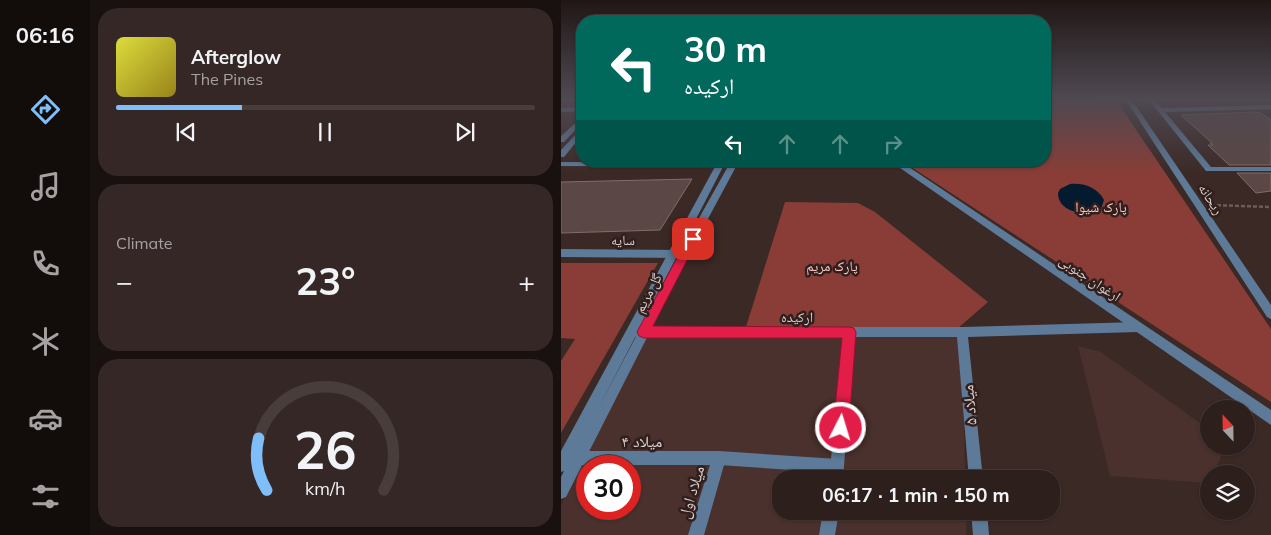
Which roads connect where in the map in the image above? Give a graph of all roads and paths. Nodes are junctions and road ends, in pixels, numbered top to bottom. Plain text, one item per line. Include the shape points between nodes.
1 (1146, 125) edge
2 (1173, 125) edge
3 (576, 126) edge
4 (576, 138) edge
5 (561, 140) edge
6 (561, 155) edge
7 (561, 164) edge
8 (576, 164) edge
9 (725, 167) edge
10 (725, 167) edge
11 (903, 167) edge
12 (1271, 169) edge
13 (1199, 205) junction
14 (1271, 206) edge
15 (561, 254) edge
16 (673, 254) junction
17 (685, 254) junction
18 (1271, 314) edge
19 (1138, 327) junction
20 (631, 332) junction
21 (644, 332) junction
22 (849, 332) junction
23 (962, 332) junction
24 (1246, 400) edge
25 (1255, 406) edge
26 (1255, 406) edge
27 (1271, 411) edge
28 (1271, 418) edge
29 (582, 455) edge
30 (641, 458) edge
31 (719, 458) junction
32 (576, 459) edge
33 (563, 462) edge
34 (576, 466) edge
35 (820, 470) edge
36 (837, 470) edge
37 (975, 470) edge
38 (562, 489) edge
39 (830, 520) edge
40 (980, 520) edge
41 (696, 535) edge
42 (827, 535) edge
43 (981, 535) edge

1 - 13 street, ریحانه
2 - 12 street via 1209,169
3 - 5 street
4 - 6 street
7 - 8 street
9 - 17 street, گل مریم
10 - 16 street, گل مریم
11 - 19 street, ارغوان جنوبی
13 - 14 path
13 - 18 street, ریحانه
15 - 16 street, سایه
16 - 17 street, سایه
16 - 20 street, گل مریم
17 - 21 street, گل مریم
19 - 23 street, ارکیده
19 - 24 street, ارغوان جنوبی
20 - 21 street, ارکیده
20 - 33 street, گل مریم
21 - 22 street, ارکیده
21 - 29 street, گل مریم
22 - 23 street, ارکیده
22 - 36 street
23 - 37 street, میلاد ۵
25 - 27 street
26 - 28 street, ارغوان جنوبی
30 - 31 street, میلاد ۴
31 - 35 street, میلاد ۴
31 - 41 street, میلاد اول
32 - 33 street, میلاد ۴
34 - 38 street, گل مریم
39 - 42 street
40 - 43 street

